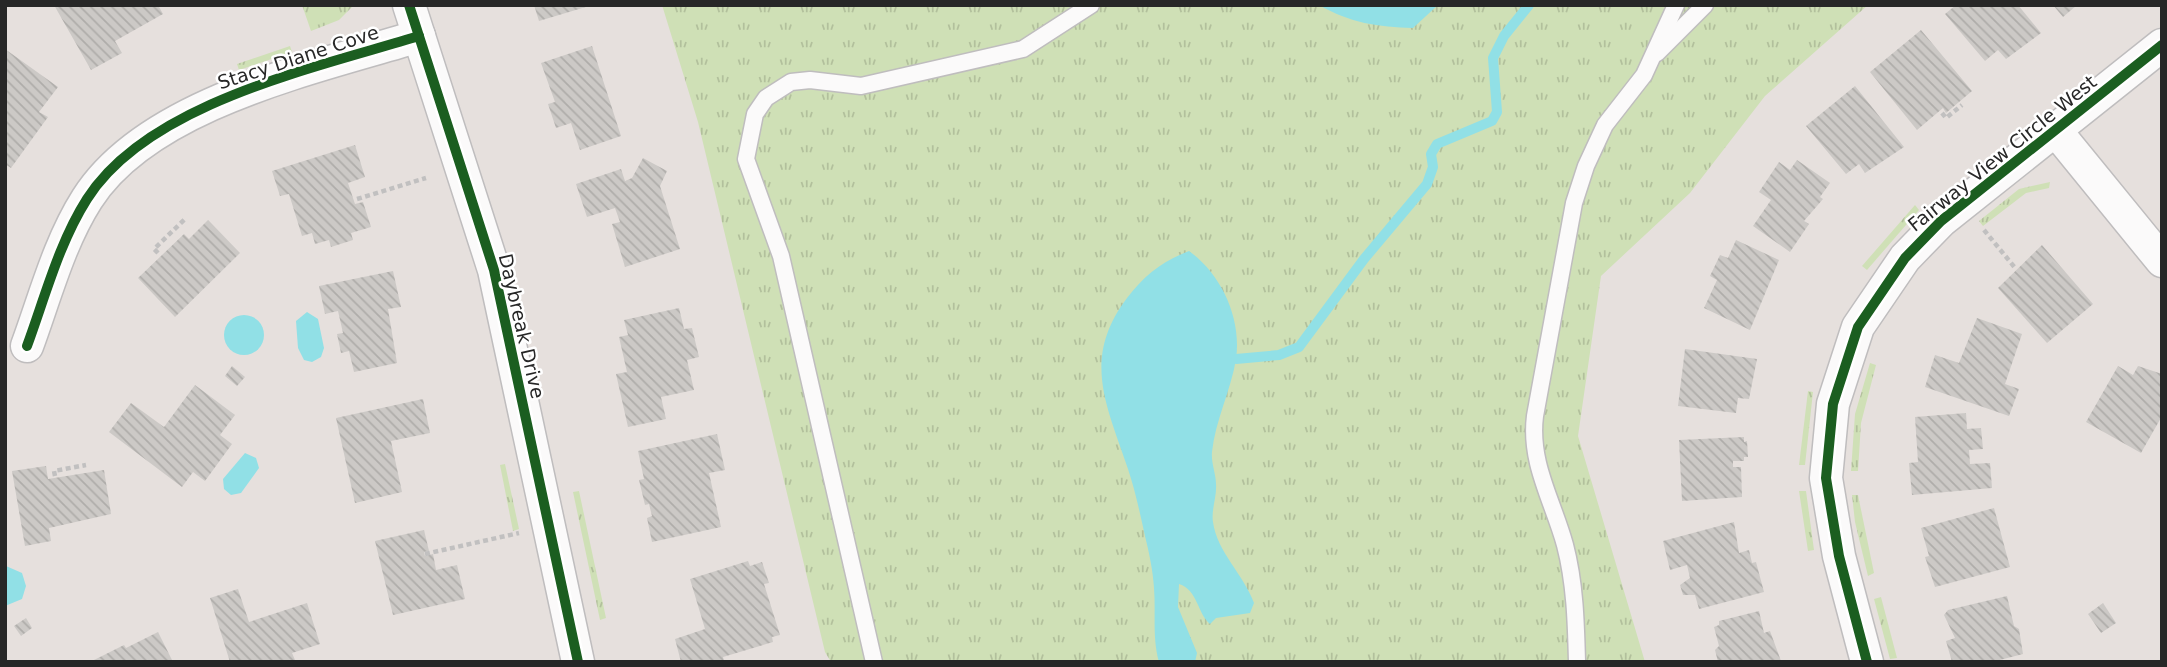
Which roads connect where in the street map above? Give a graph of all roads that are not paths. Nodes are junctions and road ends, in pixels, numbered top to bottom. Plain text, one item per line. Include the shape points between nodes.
1 (409, 5) edge
2 (1091, 5) edge
3 (1676, 5) edge
4 (1705, 5) edge
5 (419, 36) junction
6 (2162, 45) edge
7 (1653, 58) junction
8 (2056, 131) junction
9 (2162, 261) edge
10 (27, 346) dead end
11 (578, 662) edge
12 (874, 662) edge
13 (1577, 662) edge
14 (1867, 662) edge

1 - 5 street, Daybreak Drive
2 - 12 lane via 1023,50 861,86 791,82 766,98 755,114 746,159 781,256
3 - 7 lane
4 - 7 lane
5 - 10 street, Stacy Diane Cove via 220,101 147,137 109,171 83,206
5 - 11 street, Daybreak Drive via 494,270
6 - 8 street, Fairway View Circle West
7 - 13 lane via 1605,125 1574,203 1532,435 1573,582
8 - 9 street
8 - 14 street, Fairway View Circle West via 1919,243 1876,297 1851,344 1833,404 1826,478 1839,556

